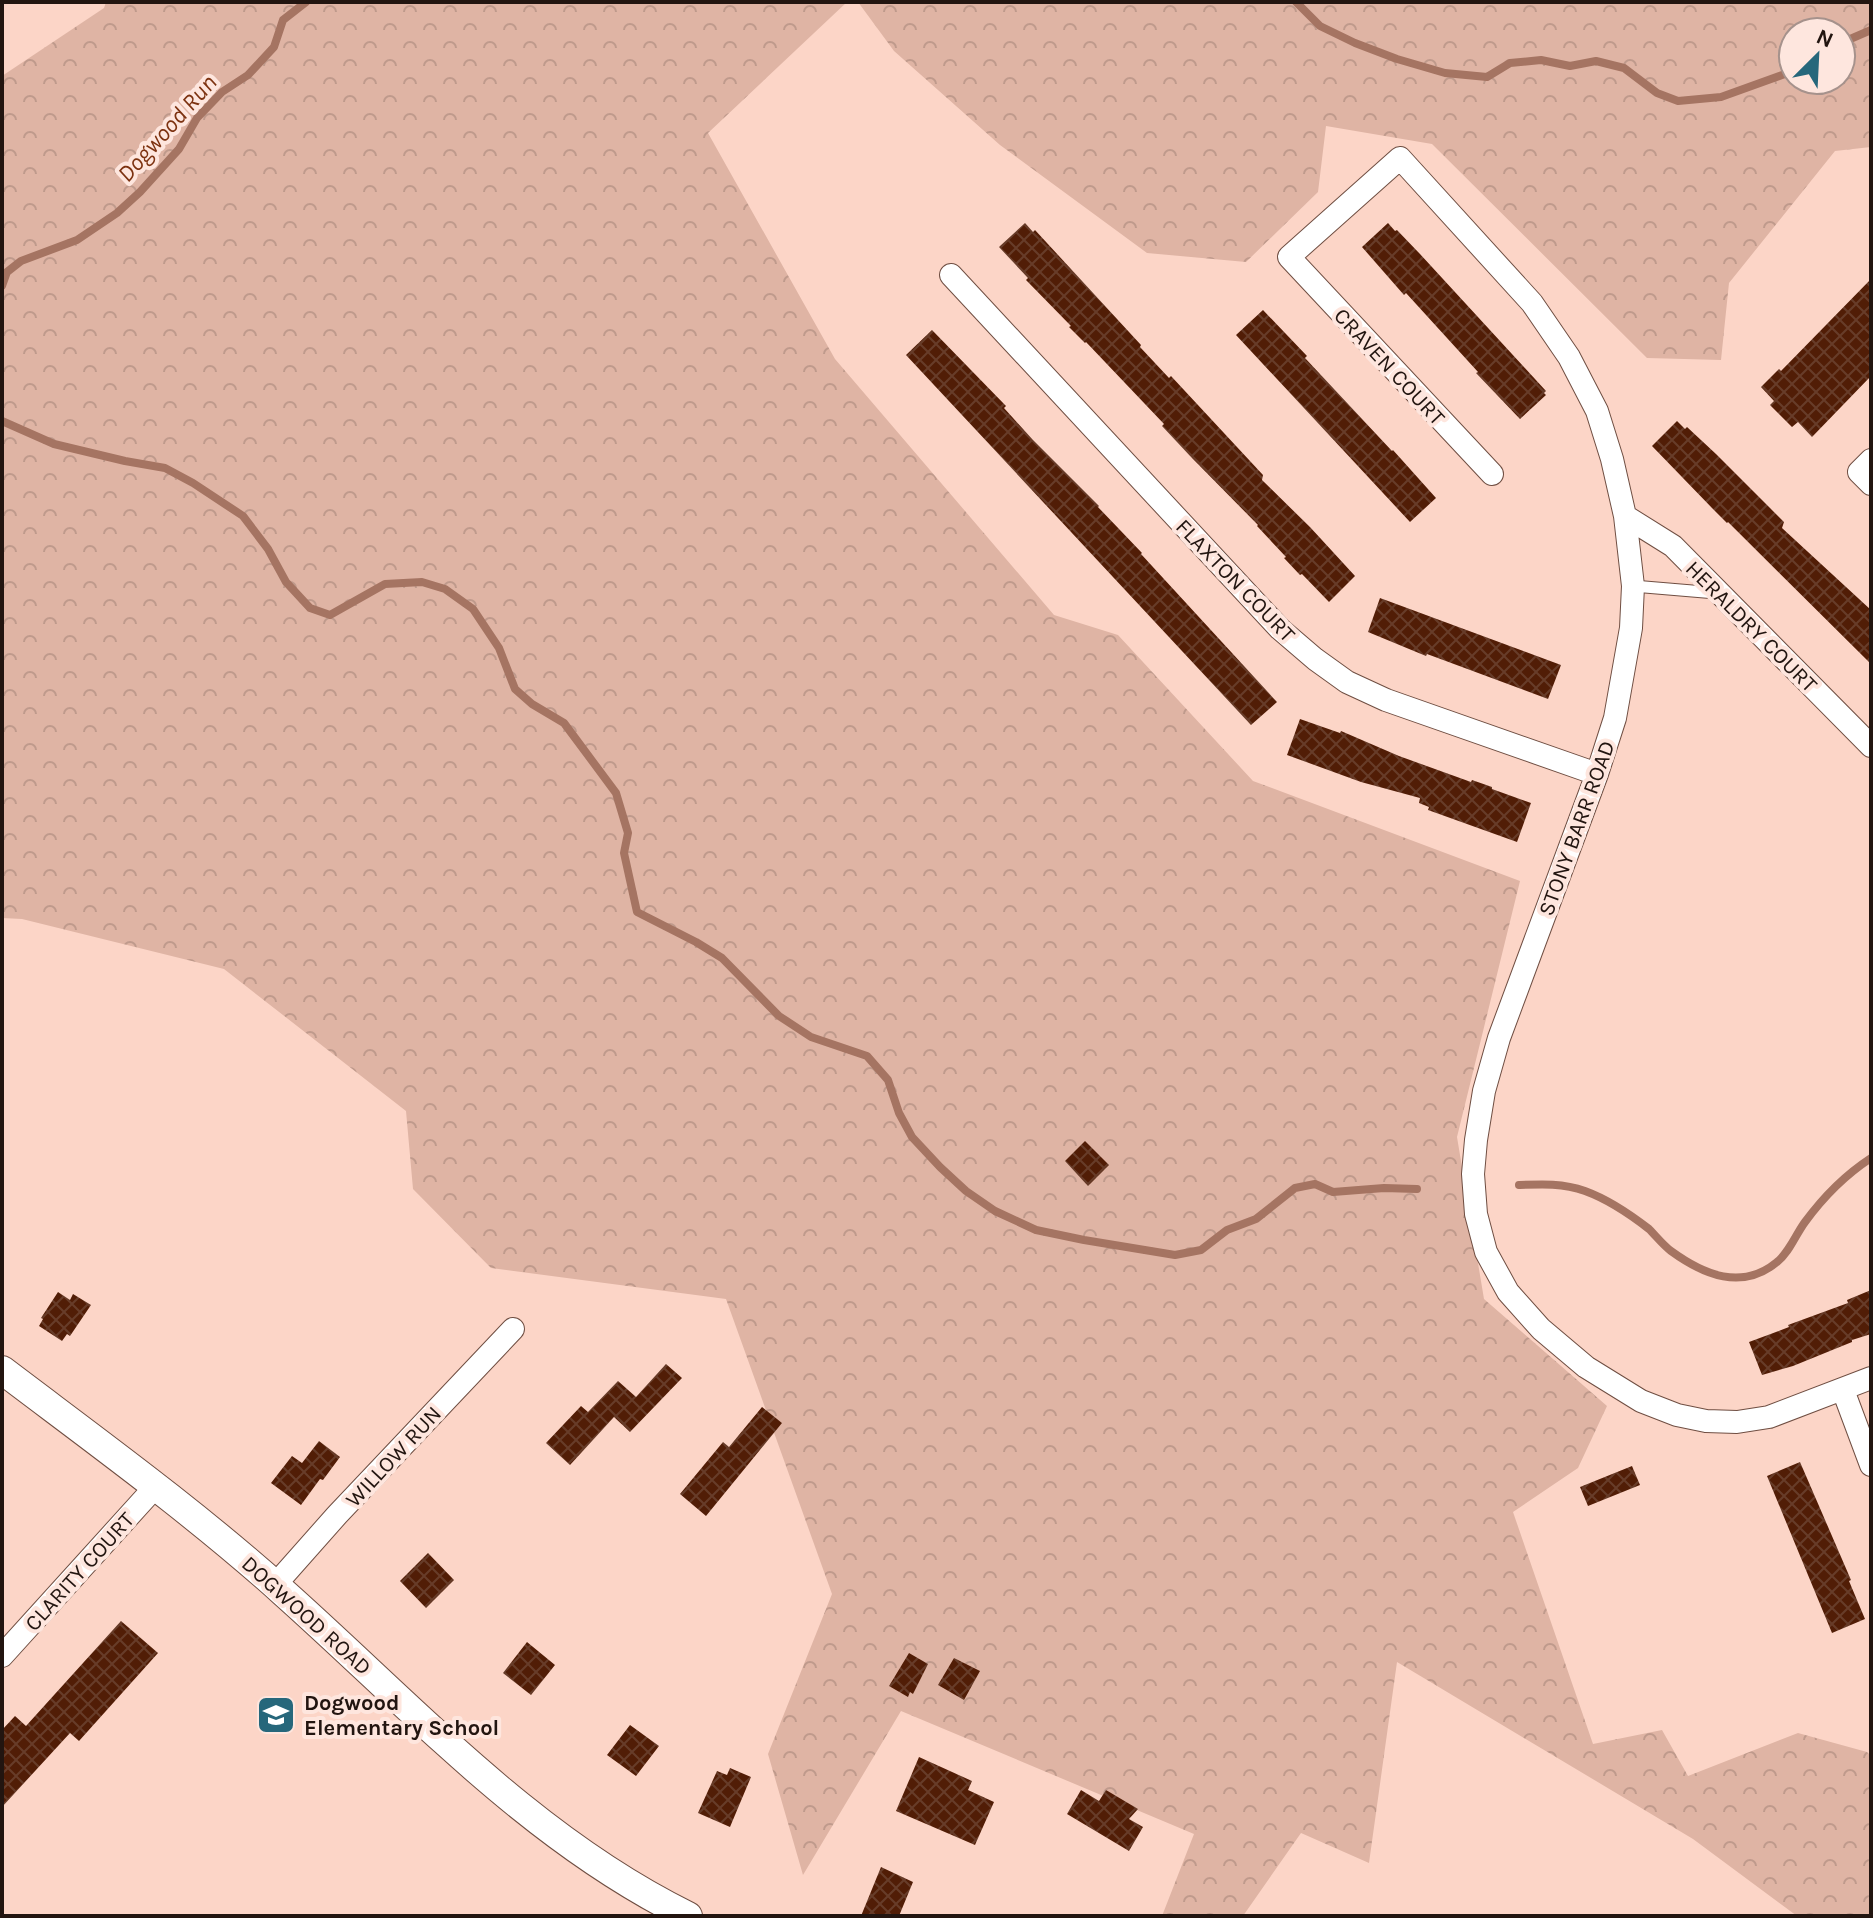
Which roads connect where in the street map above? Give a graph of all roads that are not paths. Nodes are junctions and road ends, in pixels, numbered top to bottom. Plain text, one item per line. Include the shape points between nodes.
1 (1289, 257) joint
2 (951, 275) dead end
3 (1871, 460) edge
4 (1492, 474) dead end
5 (1871, 484) edge
6 (1625, 516) junction
7 (1633, 586) junction
8 (1721, 594) junction
9 (1871, 746) edge
10 (1597, 774) junction
11 (513, 1329) dead end
12 (2, 1370) edge
13 (1871, 1378) edge
14 (1843, 1390) junction
15 (1871, 1465) edge
16 (156, 1486) junction
17 (275, 1585) junction
18 (2, 1655) edge
19 (688, 1916) edge

1 - 4 street, CRAVEN COURT
1 - 6 street, STONY BARR ROAD via 1400,158 1532,303 1569,357 1597,411
2 - 10 street, FLAXTON COURT via 1280,629 1315,659 1386,700
3 - 5 street via 1859,472
6 - 7 street, STONY BARR ROAD
6 - 8 street, HERALDRY COURT via 1673,546
7 - 8 lane
7 - 10 street, STONY BARR ROAD via 1615,718
8 - 9 street, HERALDRY COURT
10 - 14 street, STONY BARR ROAD via 1484,1091 1473,1174 1486,1252 1508,1292 1541,1329 1586,1367 1641,1401 1677,1415 1737,1422 1769,1417
11 - 17 street, WILLOW RUN
12 - 16 street, DOGWOOD ROAD
13 - 14 street, STONY BARR ROAD
14 - 15 street
16 - 17 street, DOGWOOD ROAD
16 - 18 street, CLARITY COURT
17 - 19 street, DOGWOOD ROAD via 536,1821 617,1877

